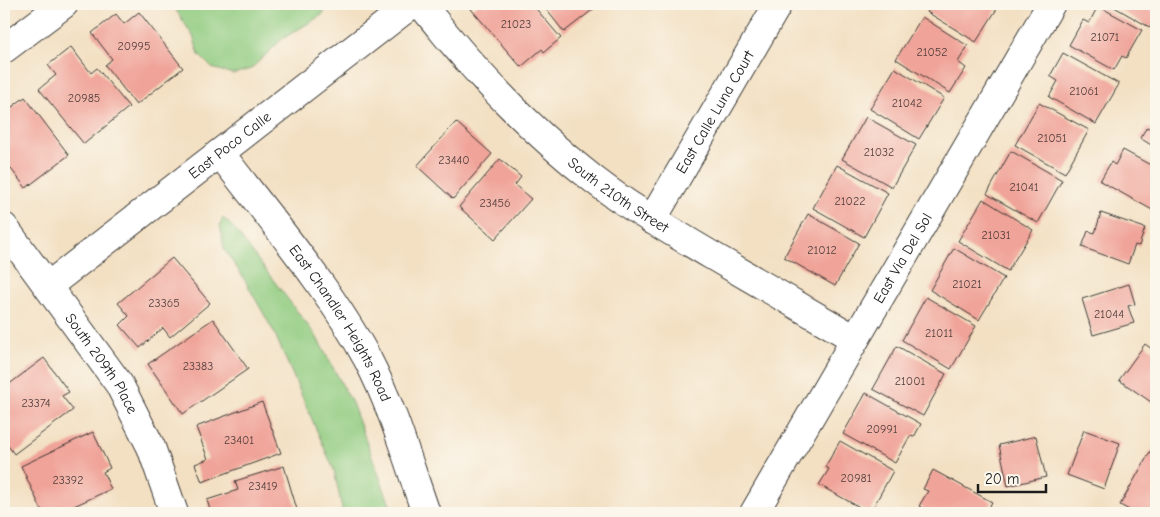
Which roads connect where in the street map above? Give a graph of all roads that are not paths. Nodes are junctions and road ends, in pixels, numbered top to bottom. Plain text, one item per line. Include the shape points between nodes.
1 (64, 4) edge
2 (412, 4) edge
3 (421, 4) edge
4 (778, 4) edge
5 (1050, 4) edge
6 (4, 49) edge
7 (220, 152) junction
8 (652, 220) junction
9 (4, 227) edge
10 (48, 286) junction
11 (855, 339) junction
12 (174, 513) edge
13 (426, 513) edge
14 (754, 513) edge

1 - 6 street
2 - 7 street, East Poco Calle
3 - 8 street, South 210th Street via 466,60 528,124 594,180
4 - 8 street, East Calle Luna Court
5 - 11 street, East Via Del Sol
7 - 10 street, East Poco Calle
7 - 13 street, East Chandler Heights Road via 325,293 368,360 386,399
8 - 11 street, South 210th Street
9 - 10 street, South 209th Place
10 - 12 street, South 209th Place via 123,392 150,447
11 - 14 street, East Via Del Sol

